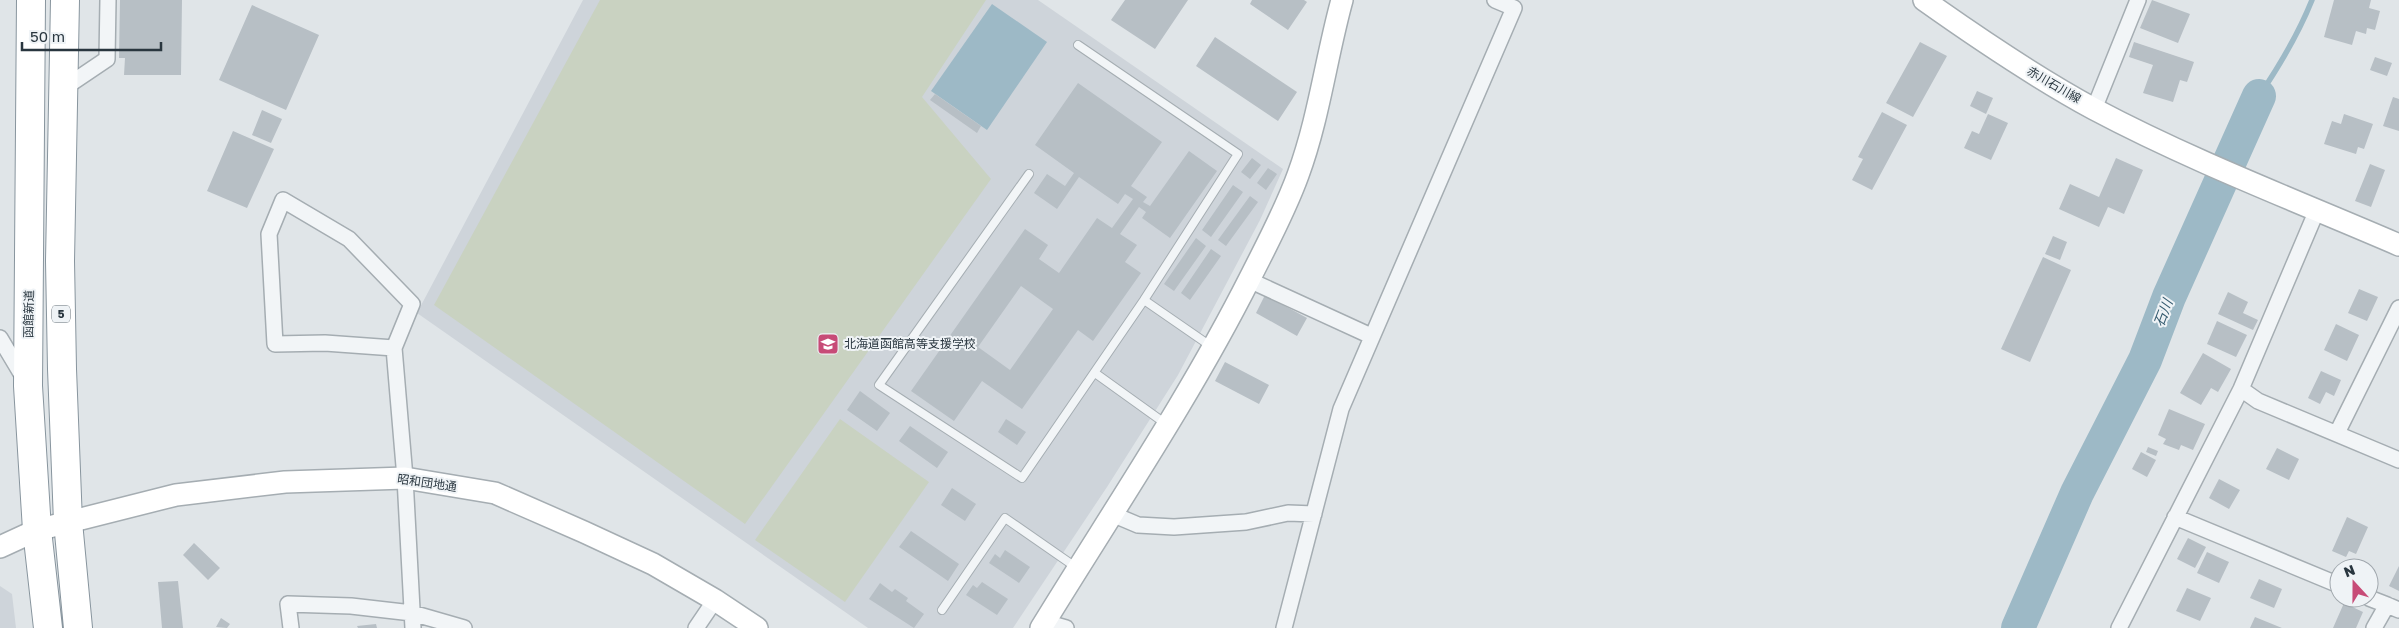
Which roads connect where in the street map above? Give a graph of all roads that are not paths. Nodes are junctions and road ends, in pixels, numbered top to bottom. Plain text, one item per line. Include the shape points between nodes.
1 (31, 0) edge
2 (65, 0) edge
3 (108, 0) edge
4 (1342, 0) edge
5 (1495, 0) edge
6 (1924, 0) edge
7 (2138, 0) edge
8 (1078, 45) dead end
9 (64, 88) junction
10 (2094, 108) junction
11 (1029, 174) dead end
12 (2317, 210) junction
13 (2399, 245) edge
14 (1249, 280) junction
15 (1144, 300) junction
16 (2399, 308) edge
17 (1371, 336) junction
18 (0, 338) edge
19 (394, 348) junction
20 (1213, 348) junction
21 (1095, 373) junction
22 (28, 386) junction
23 (2241, 389) junction
24 (1168, 426) junction
25 (2337, 433) junction
26 (2399, 460) edge
27 (406, 478) junction
28 (1112, 514) junction
29 (1314, 514) junction
30 (2175, 517) junction
31 (68, 522) junction
32 (37, 530) junction
33 (0, 547) edge
34 (1077, 568) junction
35 (2329, 581) edge
36 (715, 600) junction
37 (2379, 602) edge
38 (2393, 608) edge
39 (942, 610) dead end
40 (412, 620) edge
41 (1043, 625) edge
42 (2122, 627) edge
43 (48, 628) edge
44 (78, 628) edge
45 (291, 628) edge
46 (464, 628) edge
47 (696, 628) edge
48 (757, 628) edge
49 (1066, 628) edge
50 (1284, 628) edge
51 (2374, 628) edge

1 - 22 highway, 函館新道
2 - 9 highway, 5
3 - 9 street via 107,59
4 - 14 street via 1313,132 1278,225
5 - 17 street via 1514,8
6 - 10 street, 赤川石川線 via 2029,71
7 - 10 street
8 - 15 lane via 1238,154
9 - 31 highway, 5 via 60,261
10 - 12 street, 赤川石川線 via 2192,157
11 - 21 lane via 879,384 1022,478
12 - 13 street
12 - 23 street
14 - 17 street
14 - 20 street
15 - 20 lane
15 - 21 lane
16 - 25 street
17 - 29 street via 1341,409
18 - 22 street
19 - 19 street via 412,304 349,239 283,200 269,234 275,344 325,343
19 - 27 street
20 - 24 street
21 - 24 lane
22 - 32 highway, 函館新道
23 - 25 street via 2258,401
23 - 30 street
24 - 28 street
25 - 26 street
27 - 31 street, 昭和団地通 via 285,482 176,495
27 - 36 street, 昭和団地通 via 495,494 653,564
27 - 40 street
28 - 29 street via 1138,525 1174,527 1246,522 1288,513
28 - 34 street
29 - 50 street
30 - 35 street
30 - 42 street
31 - 32 street, 昭和団地通
31 - 44 highway, 5
32 - 33 street, 昭和団地通
32 - 43 highway, 函館新道
34 - 39 lane via 1005,518
34 - 41 street
36 - 47 street
36 - 48 street, 昭和団地通
37 - 38 street
38 - 51 street
40 - 45 street via 351,606 288,604
40 - 46 street
41 - 49 street

